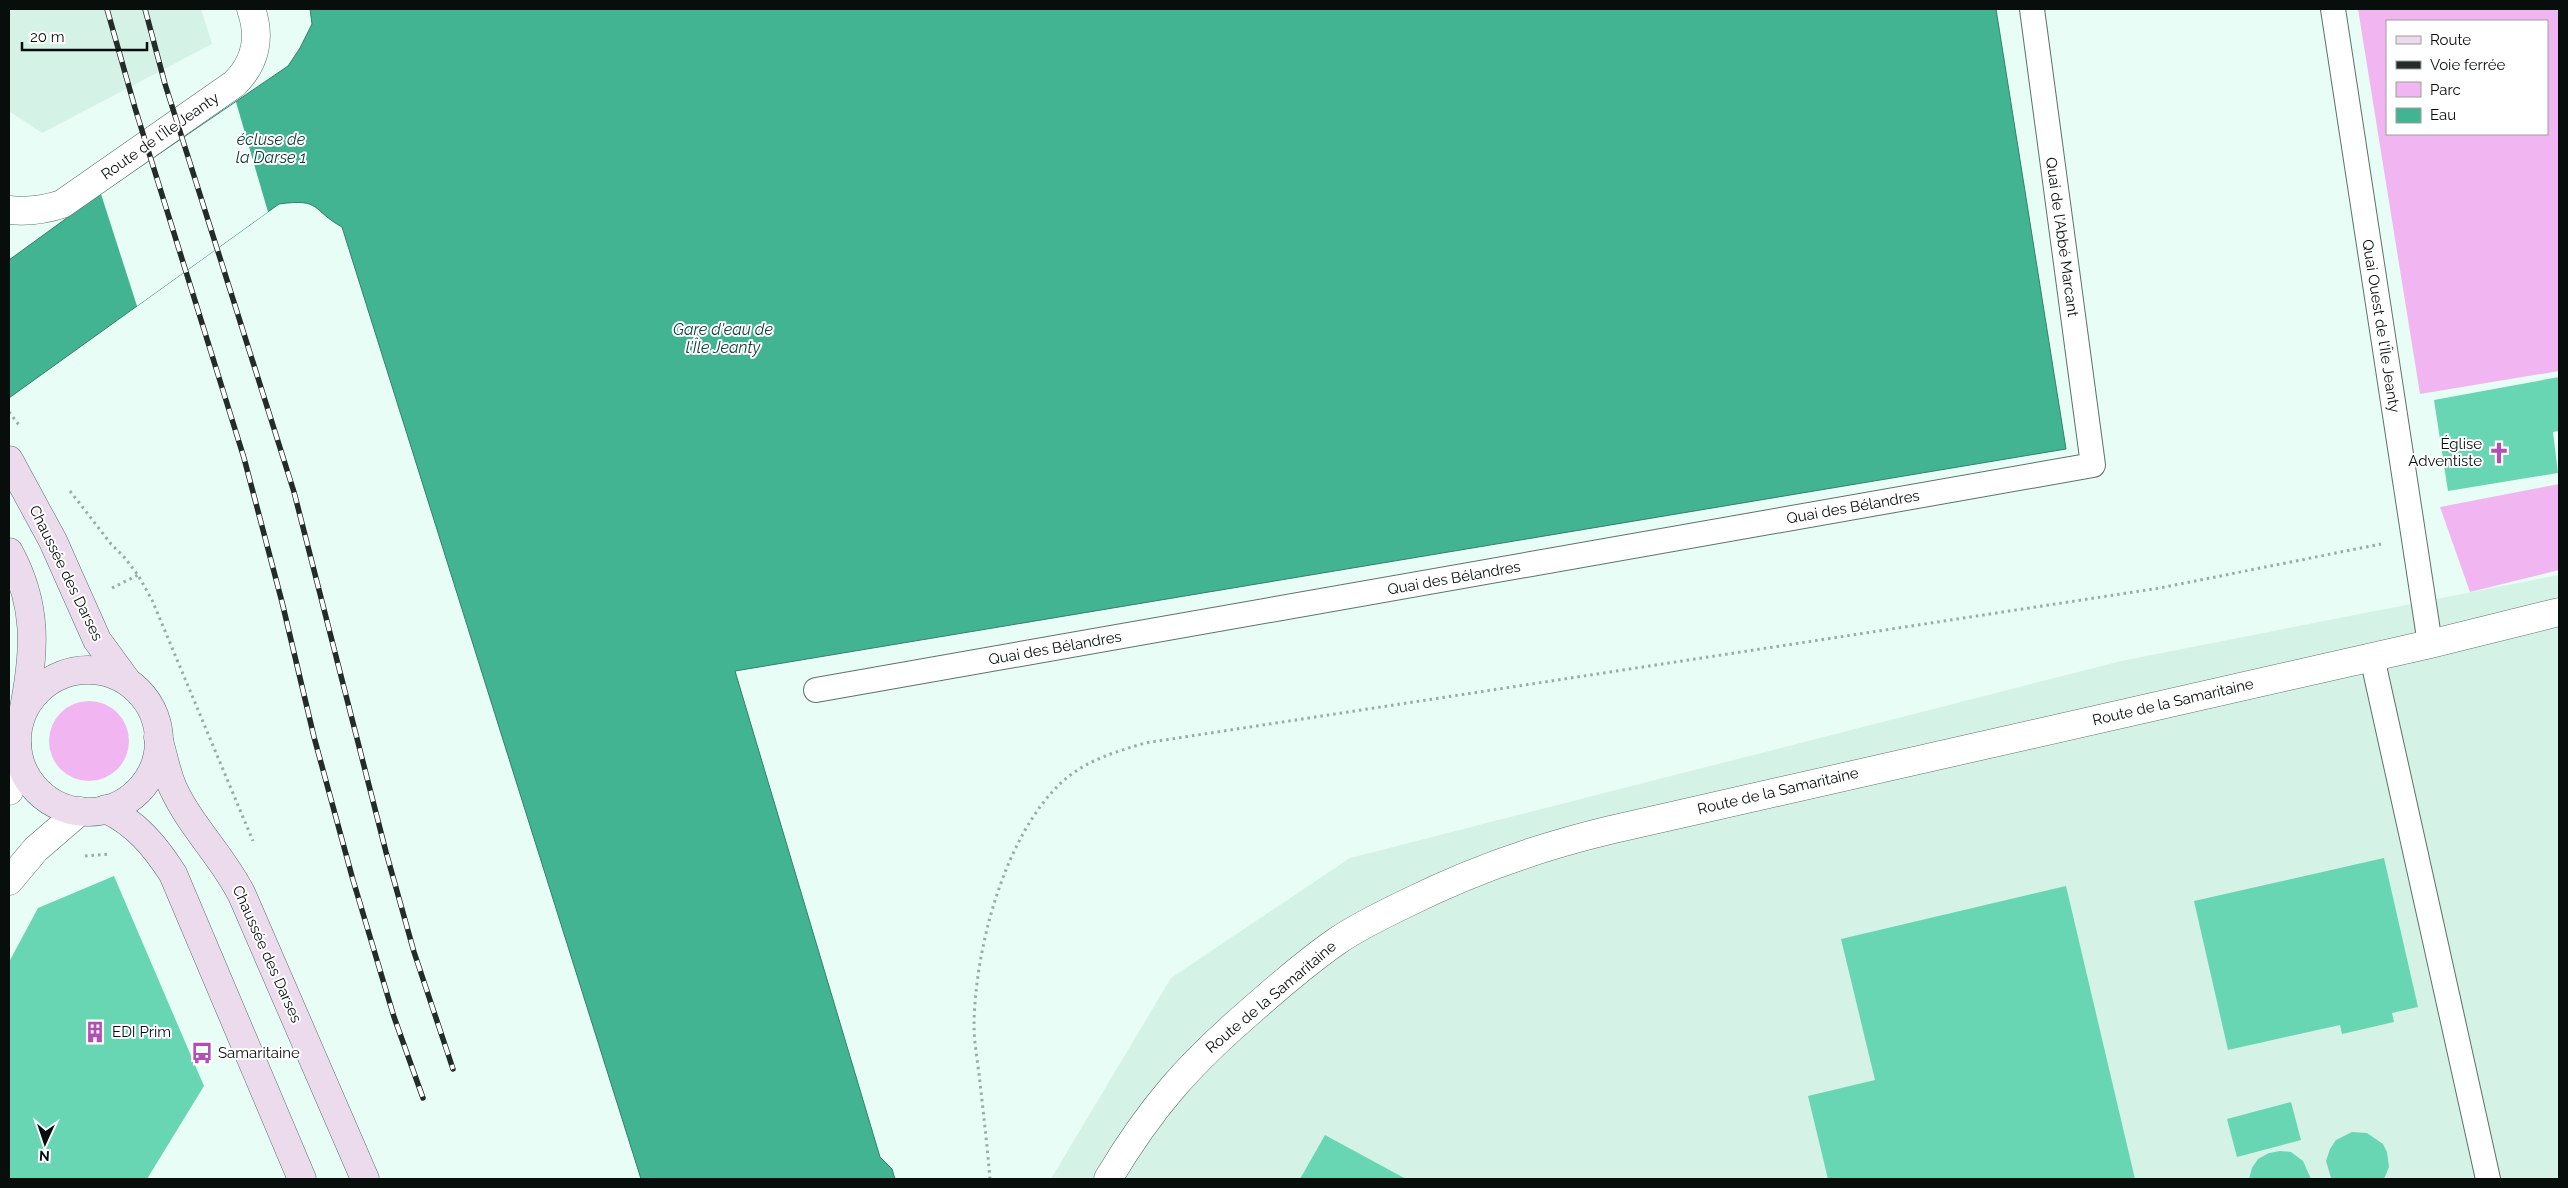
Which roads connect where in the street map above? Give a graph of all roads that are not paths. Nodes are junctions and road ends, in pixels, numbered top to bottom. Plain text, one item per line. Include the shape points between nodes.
1 (251, 9) edge
2 (2032, 9) edge
3 (2333, 9) edge
4 (9, 210) edge
5 (9, 460) edge
6 (2093, 465) joint
7 (9, 552) edge
8 (2559, 612) edge
9 (2430, 644) junction
10 (2372, 657) junction
11 (128, 682) junction
12 (816, 690) dead end
13 (24, 710) junction
14 (158, 737) junction
15 (17, 745) junction
16 (9, 791) edge
17 (93, 810) junction
18 (9, 881) edge
19 (302, 1179) edge
20 (365, 1179) edge
21 (1108, 1179) edge
22 (2488, 1179) edge

1 - 4 street, Route de l'Île Jeanty via 256,25 255,48 248,68 234,84 62,204 33,211
2 - 6 lane, Quai de l'Abbé Marcant
3 - 9 lane, Quai Ouest de l'Île Jeanty
5 - 11 main road, Chaussée des Darses via 53,541 97,640
6 - 12 lane, Quai des Bélandres
7 - 13 main road via 21,578 32,619 31,659
8 - 9 street, Route de la Samaritaine
9 - 10 street, Route de la Samaritaine
10 - 21 street, Route de la Samaritaine via 1610,830 1545,846 1467,874 1365,924 1291,976 1180,1076 1139,1130
10 - 22 lane
11 - 13 main road via 96,670 66,673 41,688
11 - 14 main road via 151,709
13 - 15 main road via 18,727
14 - 17 main road via 154,764 140,789 122,802
14 - 20 main road, Chaussée des Darses via 173,788 198,830 226,864 242,894
15 - 16 street
15 - 17 main road via 22,767 38,791 57,805
17 - 18 street via 44,841
17 - 19 main road via 126,820 146,837 176,880

